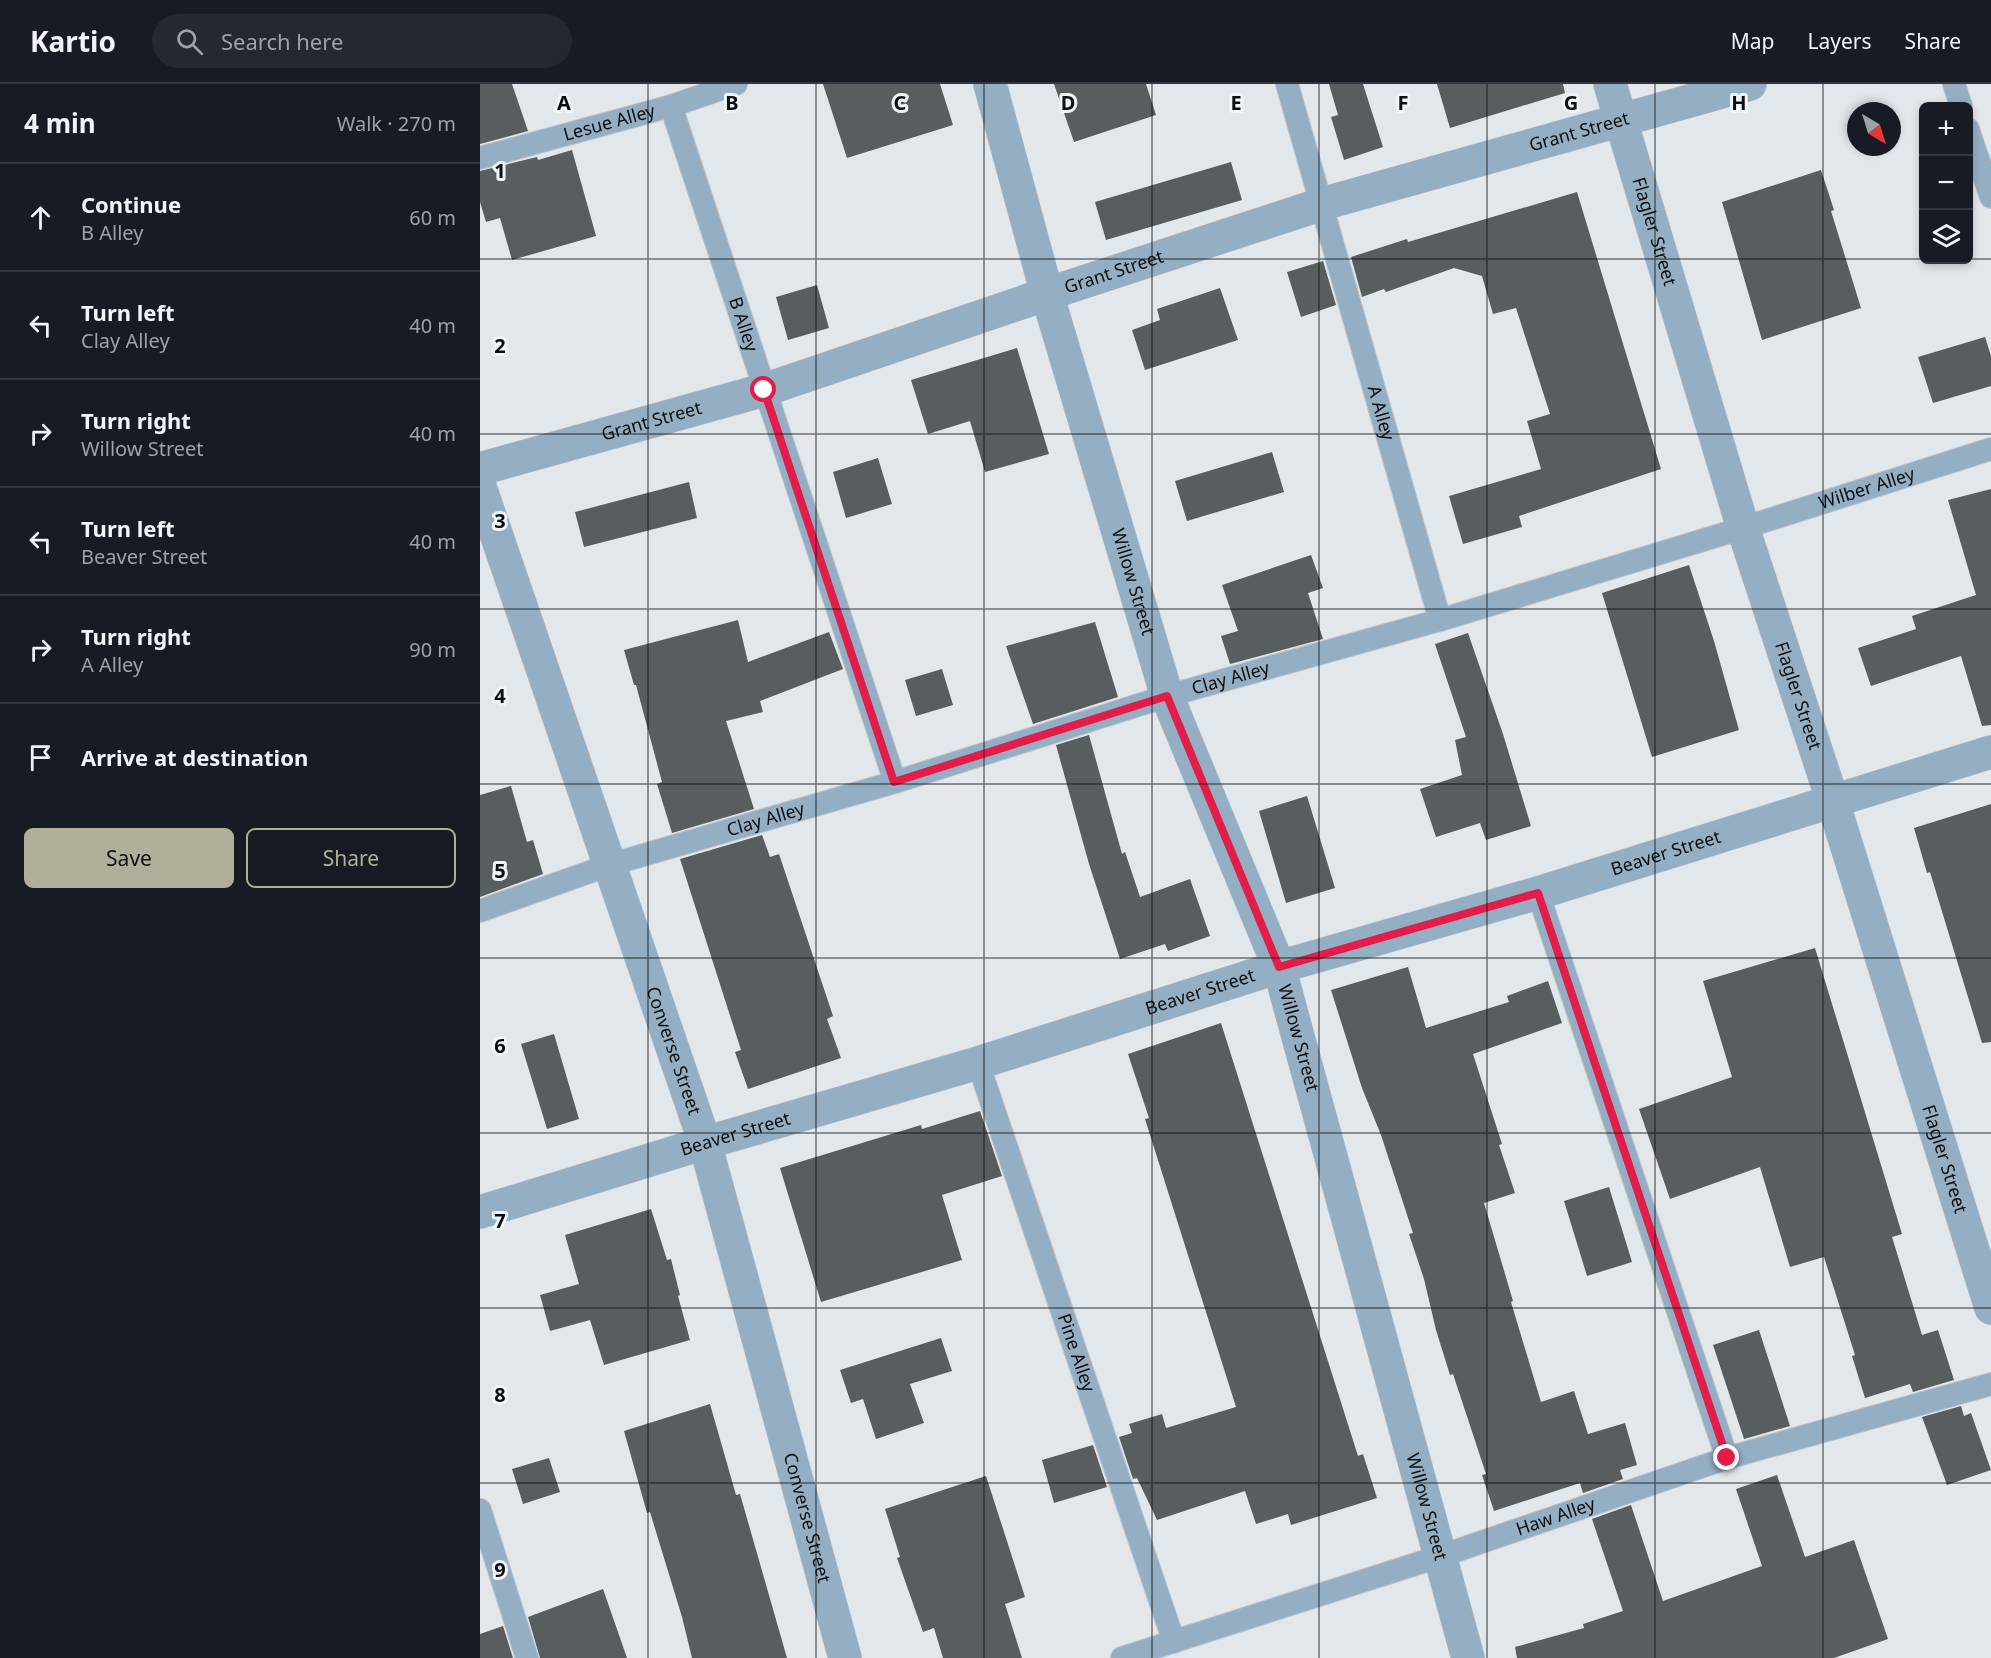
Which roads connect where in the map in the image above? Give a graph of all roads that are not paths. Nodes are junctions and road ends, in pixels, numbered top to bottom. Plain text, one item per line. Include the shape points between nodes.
1 (736, 84) edge
2 (990, 84) edge
3 (1287, 84) edge
4 (1610, 84) edge
5 (1750, 84) edge
6 (1954, 84) edge
7 (1960, 102) edge
8 (671, 106) junction
9 (1621, 120) junction
10 (1973, 144) edge
11 (480, 158) edge
12 (1991, 197) edge
13 (1322, 204) junction
14 (1047, 294) junction
15 (764, 390) junction
16 (1991, 449) edge
17 (480, 469) edge
18 (480, 487) edge
19 (1743, 528) junction
20 (1440, 620) junction
21 (1167, 696) junction
22 (1991, 752) edge
23 (894, 782) junction
24 (1833, 802) junction
25 (609, 865) junction
26 (1538, 893) junction
27 (480, 911) edge
28 (1279, 967) junction
29 (978, 1063) junction
30 (705, 1143) junction
31 (480, 1212) edge
32 (1991, 1308) edge
33 (1991, 1384) edge
34 (1727, 1458) junction
35 (480, 1510) edge
36 (1441, 1556) junction
37 (1174, 1642) junction
38 (527, 1658) edge
39 (846, 1658) edge
40 (1122, 1658) edge
41 (1468, 1658) edge

1 - 8 lane, Lesue Alley
2 - 14 street, Willow Street
3 - 13 lane, A Alley
4 - 9 street, Flagler Street
5 - 9 street, Grant Street
6 - 7 lane
8 - 11 lane, Lesue Alley
8 - 15 lane, B Alley
9 - 13 street, Grant Street
9 - 19 street, Flagler Street
10 - 12 lane
13 - 14 street, Grant Street
13 - 20 lane, A Alley
14 - 15 street, Grant Street
14 - 21 street, Willow Street
15 - 17 street, Grant Street
15 - 23 lane, B Alley
16 - 19 lane, Wilber Alley
18 - 25 street, Converse Street
19 - 20 lane, Clay Alley
19 - 24 street, Flagler Street
20 - 21 lane, Clay Alley
21 - 23 lane, Clay Alley
21 - 28 street, Willow Street
22 - 24 street, Beaver Street
23 - 25 lane, Clay Alley
24 - 26 street, Beaver Street
24 - 32 street, Flagler Street
25 - 27 lane, Clay Alley
25 - 30 street, Converse Street
26 - 28 street, Beaver Street
26 - 34 lane
28 - 29 street, Beaver Street
28 - 36 street, Willow Street
29 - 30 street, Beaver Street
29 - 37 lane, Pine Alley
30 - 31 street, Beaver Street
30 - 39 street, Converse Street
33 - 34 lane, Haw Alley
34 - 36 lane, Haw Alley
35 - 38 lane
36 - 37 lane, Haw Alley
36 - 41 street, Willow Street
37 - 40 lane, Haw Alley

